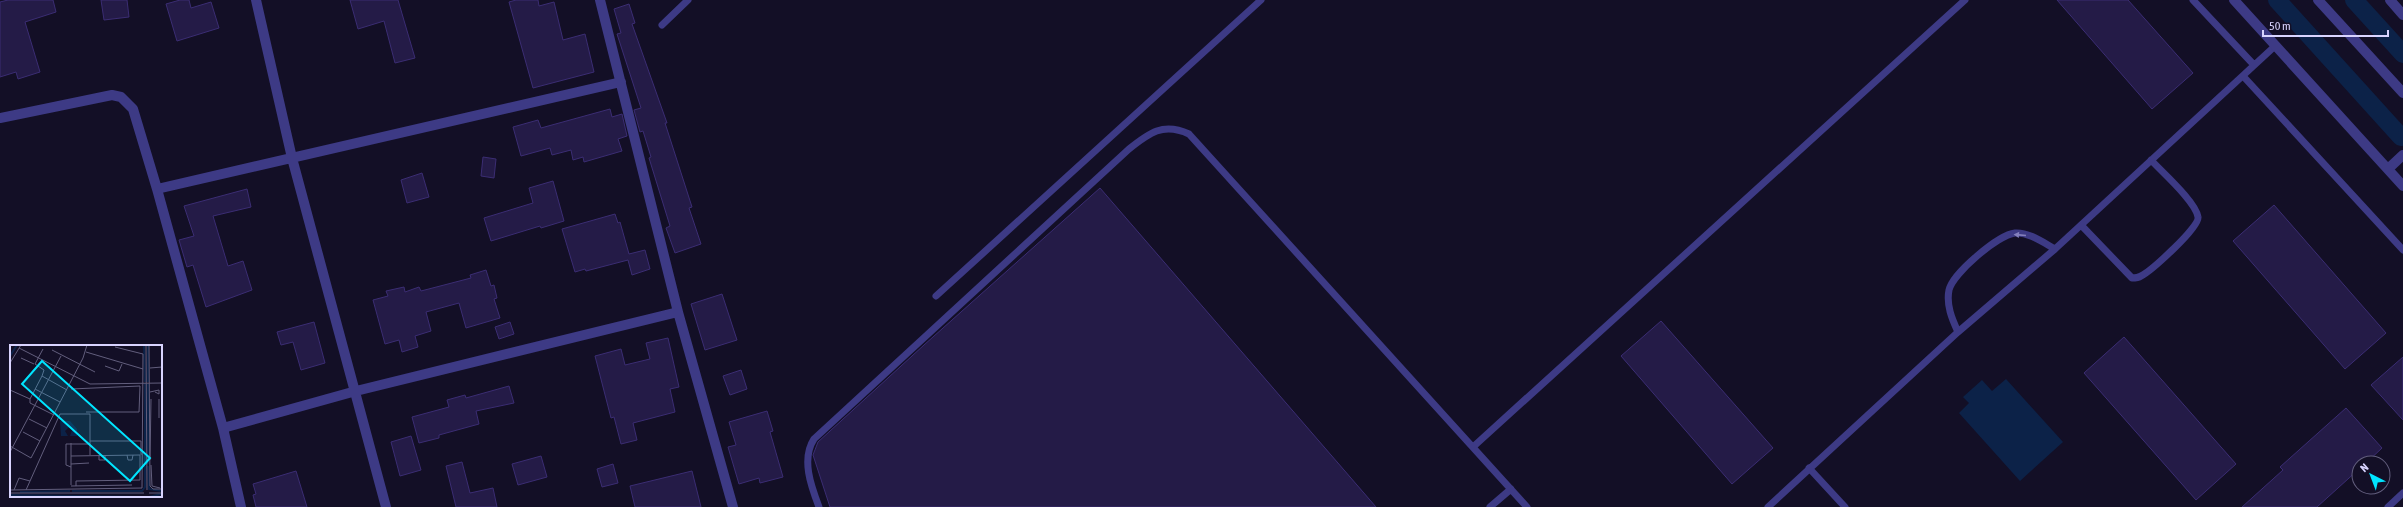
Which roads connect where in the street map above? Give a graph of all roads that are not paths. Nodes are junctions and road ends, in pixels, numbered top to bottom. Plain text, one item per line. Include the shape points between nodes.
1 (256, 0) edge
2 (600, 0) edge
3 (688, 0) edge
4 (1261, 0) edge
5 (1965, 0) edge
6 (2193, 0) edge
7 (2234, 0) edge
8 (2318, 0) edge
9 (2390, 0) edge
10 (2403, 14) edge
11 (662, 25) dead end
12 (2275, 46) junction
13 (2254, 65) junction
14 (2243, 76) junction
15 (621, 82) junction
16 (2403, 93) edge
17 (0, 118) edge
18 (2403, 155) edge
19 (292, 158) junction
20 (2151, 160) junction
21 (2388, 169) junction
22 (2403, 186) edge
23 (157, 189) junction
24 (2081, 225) junction
25 (2055, 249) junction
26 (2403, 250) edge
27 (936, 296) dead end
28 (678, 312) junction
29 (1958, 332) junction
30 (356, 391) junction
31 (223, 428) junction
32 (1473, 447) junction
33 (1809, 468) junction
34 (1511, 489) junction
35 (2403, 493) edge
36 (241, 507) edge
37 (386, 507) edge
38 (733, 507) edge
39 (819, 507) edge
40 (1490, 507) edge
41 (1527, 507) edge
42 (1768, 507) edge
43 (1845, 507) edge
44 (2388, 507) edge

1 - 19 street
2 - 15 street
3 - 11 lane
4 - 27 lane
5 - 32 lane
6 - 13 lane
7 - 12 street
8 - 16 street
9 - 10 street
12 - 13 lane
12 - 21 street
13 - 14 lane
14 - 20 lane
14 - 26 lane
15 - 19 street
15 - 28 street
17 - 23 street via 112,95 121,97 133,109
18 - 21 street
19 - 23 street
19 - 30 street
20 - 24 lane
20 - 24 lane via 2198,216 2192,230 2154,266 2140,277 2132,278
21 - 22 street
23 - 31 street
24 - 25 lane
25 - 29 lane
25 -> 29 lane via 2030,236 2016,233 1998,239 1958,275 1949,289 1948,301
28 - 30 street
28 - 38 street
29 - 33 lane
30 - 31 street
30 - 37 street
31 - 36 street
32 - 34 lane
32 - 39 lane via 1189,134 1176,128 1165,128 1144,137 1129,149 814,439 808,452 809,473
33 - 42 lane
33 - 43 lane
34 - 40 lane
34 - 41 lane
35 - 44 lane

